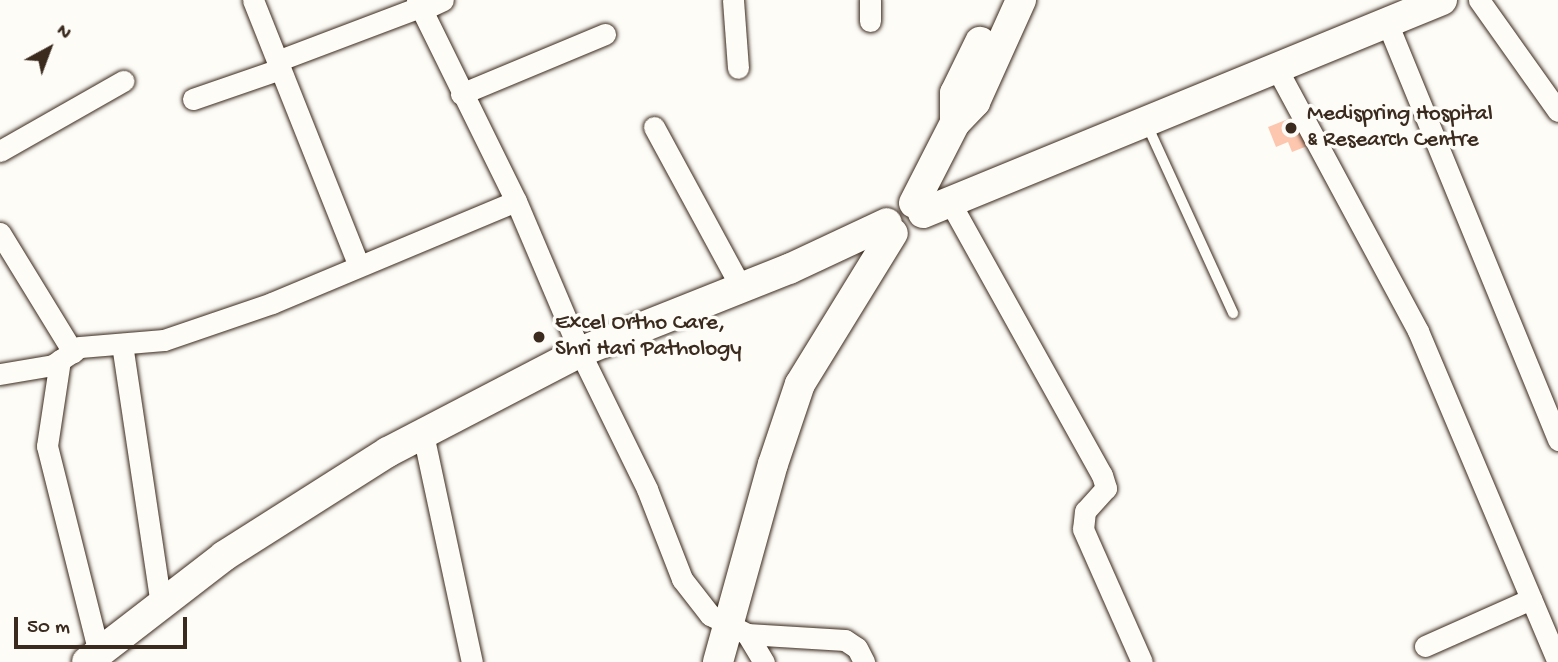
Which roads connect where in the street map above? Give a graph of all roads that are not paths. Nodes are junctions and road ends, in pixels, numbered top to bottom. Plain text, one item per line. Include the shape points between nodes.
1 (253, 0) edge
2 (443, 0) edge
3 (733, 0) edge
4 (1001, 0) edge
5 (1021, 0) edge
6 (1442, 0) edge
7 (1479, 0) edge
8 (420, 5) edge
9 (1386, 20) junction
10 (605, 34) dead end
11 (279, 65) junction
12 (738, 68) dead end
13 (1277, 69) junction
14 (123, 81) dead end
15 (461, 94) junction
16 (193, 99) dead end
17 (1558, 111) edge
18 (1146, 123) junction
19 (955, 124) junction
20 (654, 127) dead end
21 (0, 151) edge
22 (516, 201) junction
23 (951, 204) junction
24 (919, 208) junction
25 (890, 228) junction
26 (0, 233) edge
27 (359, 266) junction
28 (741, 287) junction
29 (1233, 313) dead end
30 (122, 344) junction
31 (580, 352) junction
32 (66, 356) junction
33 (0, 374) edge
34 (423, 434) junction
35 (1558, 440) edge
36 (1531, 599) junction
37 (161, 604) junction
38 (738, 630) junction
39 (1425, 646) dead end
40 (93, 657) edge
41 (472, 662) edge
42 (718, 662) edge
43 (764, 662) edge
44 (864, 662) edge
45 (1142, 662) edge
46 (1558, 662) edge

1 - 11 street
2 - 8 street
3 - 12 street
4 - 19 street via 956,93
5 - 19 street via 975,102
6 - 9 street
7 - 17 street
8 - 11 street
8 - 15 street
9 - 13 street
9 - 35 street
10 - 15 street
11 - 16 street
11 - 27 street
13 - 18 street
13 - 36 street via 1418,331
14 - 21 street
15 - 22 street
18 - 23 street
18 - 29 lane
19 - 24 street
20 - 28 street
22 - 27 street
22 - 31 street
23 - 24 street
23 - 45 street via 1102,474 1106,488 1085,511 1083,529
24 - 25 street via 902,201 891,206
25 - 28 street
25 - 38 street via 800,384 773,464
26 - 32 street
27 - 30 street via 272,303 164,340
28 - 31 street
30 - 32 street via 80,347
30 - 37 street
31 - 34 street
31 - 38 street via 647,489 682,579 710,615
32 - 33 street
32 - 40 street via 47,446
34 - 37 street via 225,556
34 - 41 street
36 - 39 street
36 - 46 street
37 - 40 street
38 - 42 street
38 - 43 street
38 - 44 street via 845,640 857,648

